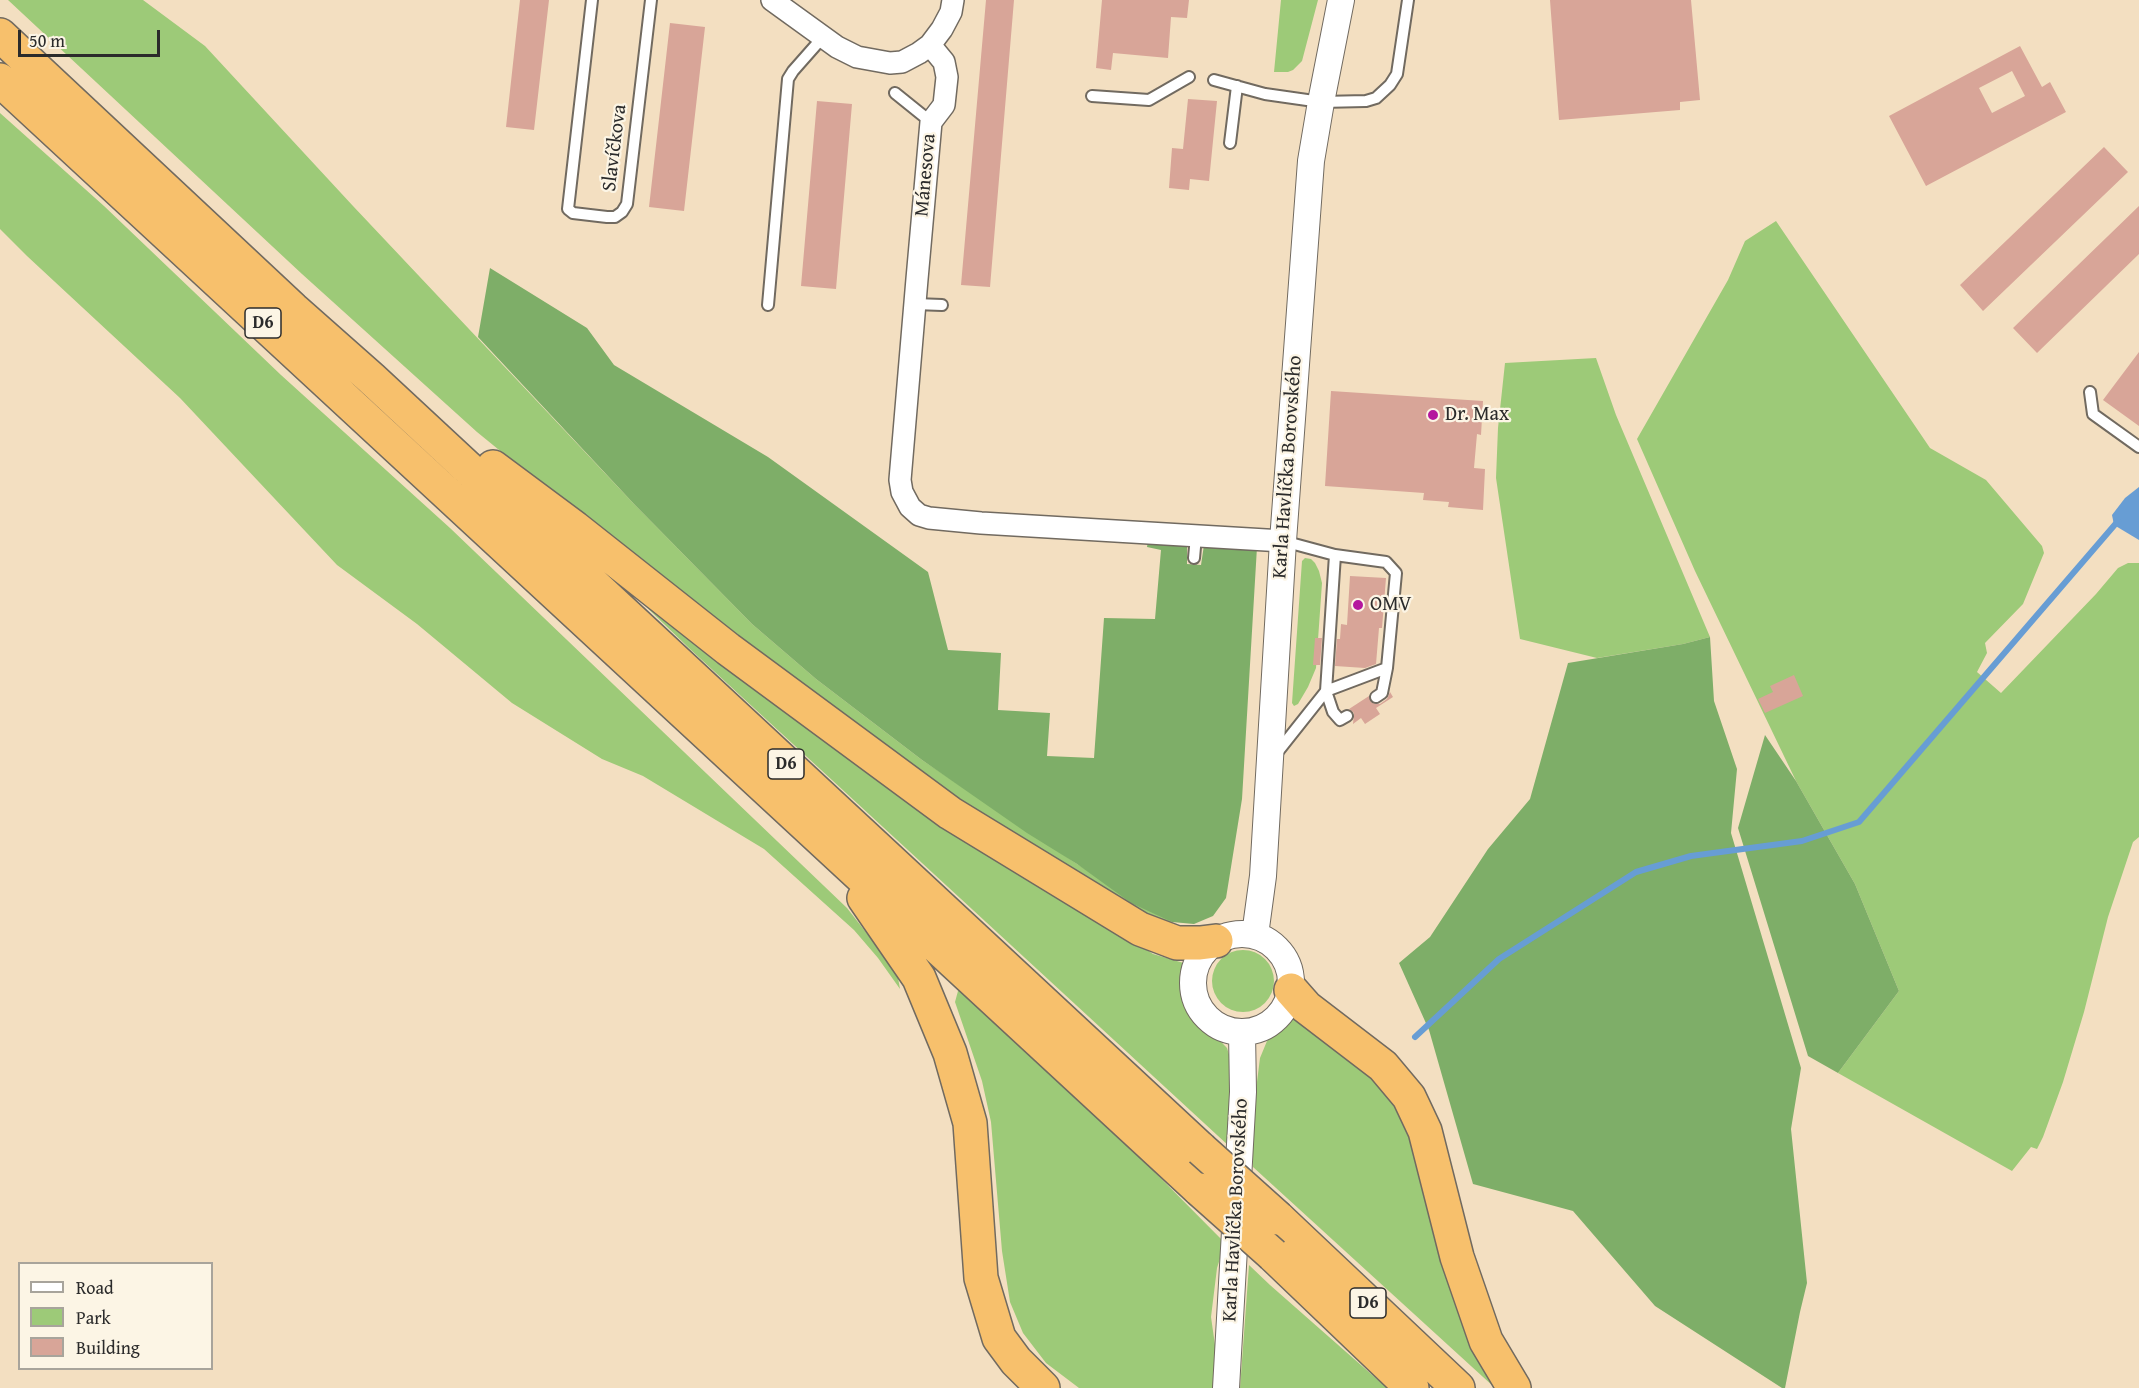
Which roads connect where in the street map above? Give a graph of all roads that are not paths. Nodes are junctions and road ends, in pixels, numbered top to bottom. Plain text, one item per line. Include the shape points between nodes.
1 (592, 0) edge
2 (651, 0) edge
3 (772, 0) edge
4 (952, 0) edge
5 (1341, 0) edge
6 (1408, 0) edge
7 (0, 35) edge
8 (823, 37) junction
9 (930, 45) junction
10 (1189, 77) dead end
11 (0, 80) edge
12 (1214, 80) dead end
13 (1237, 86) junction
14 (895, 93) dead end
15 (1092, 96) dead end
16 (1321, 102) junction
17 (931, 122) junction
18 (1230, 143) dead end
19 (915, 304) junction
20 (768, 305) dead end
21 (942, 305) dead end
22 (371, 378) junction
23 (2090, 392) dead end
24 (2139, 447) edge
25 (1196, 536) junction
26 (1283, 541) junction
27 (1335, 555) junction
28 (1194, 558) dead end
29 (1387, 668) junction
30 (1326, 691) junction
31 (1376, 697) dead end
32 (1347, 716) dead end
33 (1268, 763) junction
34 (830, 849) junction
35 (1255, 936) junction
36 (1216, 941) junction
37 (1291, 990) junction
38 (1242, 1032) junction
39 (1043, 1388) edge
40 (1226, 1388) edge
41 (1412, 1388) edge
42 (1458, 1388) edge
43 (1514, 1388) edge

1 - 2 lane, Slavíčkova via 568,209 607,217 615,217 627,204
3 - 8 street
4 - 9 street via 951,12
5 - 16 street, Karla Havlíčka Borovského
6 - 16 lane via 1397,74 1390,86 1366,101
7 - 22 highway, D6
8 - 9 street via 857,57 881,63 902,62
8 - 20 lane via 788,79
9 - 17 street, Mánesova via 944,62 947,77 944,105
10 - 15 lane via 1149,100
11 - 34 highway, D6
12 - 13 lane
13 - 16 lane
13 - 18 lane
14 - 17 lane
16 - 26 street, Karla Havlíčka Borovského via 1305,228
17 - 19 street, Mánesova
19 - 21 lane
19 - 25 street, Mánesova via 900,480 910,507 919,515 1053,529
22 - 36 highway via 575,528 728,650 950,813 1140,929 1177,943
22 - 42 highway, D6, bridge
23 - 24 lane via 2093,414
25 - 26 street, Mánesova
25 - 28 lane
26 - 27 lane
26 - 33 street, Karla Havlíčka Borovského
27 - 29 lane via 1386,562 1396,573
27 - 30 lane
29 - 30 lane
29 - 31 lane via 1382,693
30 - 32 lane via 1333,712 1340,720
30 - 33 lane
33 - 35 street, Karla Havlíčka Borovského via 1263,876
34 - 39 highway via 919,978 950,1053 970,1123 981,1278 999,1338
34 - 41 highway, D6, bridge via 1273,1255
35 - 36 street via 1235,934
35 - 37 street via 1272,943 1284,957
36 - 38 street via 1196,966 1195,997 1208,1018 1224,1028
37 - 38 street via 1274,1020 1254,1031
37 - 43 highway via 1383,1066 1414,1106 1425,1131 1458,1257 1486,1341
38 - 40 street, Karla Havlíčka Borovského via 1243,1092

